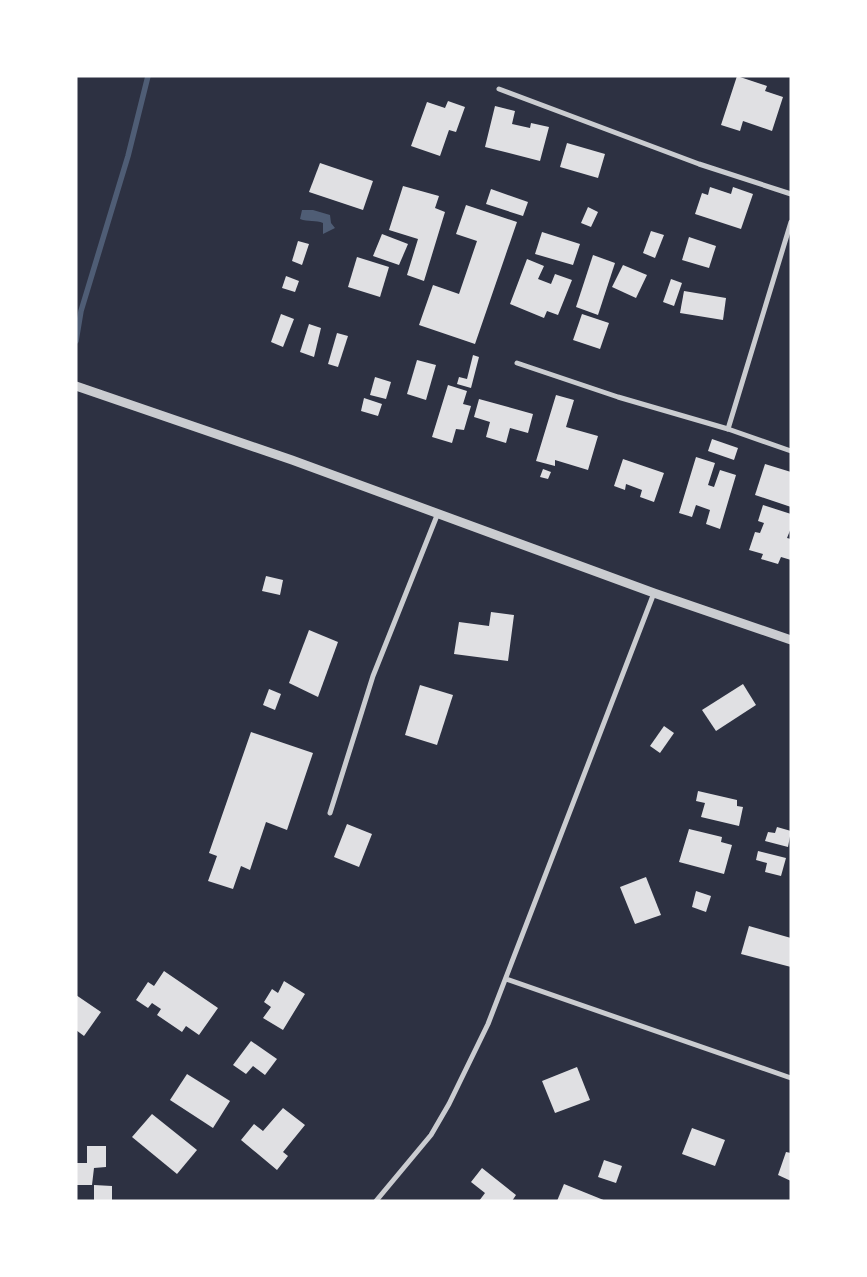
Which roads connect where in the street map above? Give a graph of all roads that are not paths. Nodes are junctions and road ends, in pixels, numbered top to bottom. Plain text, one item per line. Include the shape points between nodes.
1 (499, 89) dead end
2 (791, 194) edge
3 (791, 222) edge
4 (517, 363) dead end
5 (76, 386) edge
6 (728, 429) junction
7 (791, 451) edge
8 (438, 513) junction
9 (654, 593) junction
10 (791, 640) edge
11 (330, 814) dead end
12 (506, 979) junction
13 (791, 1078) edge
14 (376, 1201) edge

1 - 2 street via 699,164
3 - 6 street
4 - 6 street
5 - 8 street
6 - 7 street
8 - 9 street
8 - 11 street via 373,676
9 - 10 street
9 - 12 street
12 - 13 street
12 - 14 street via 449,1104 430,1135

